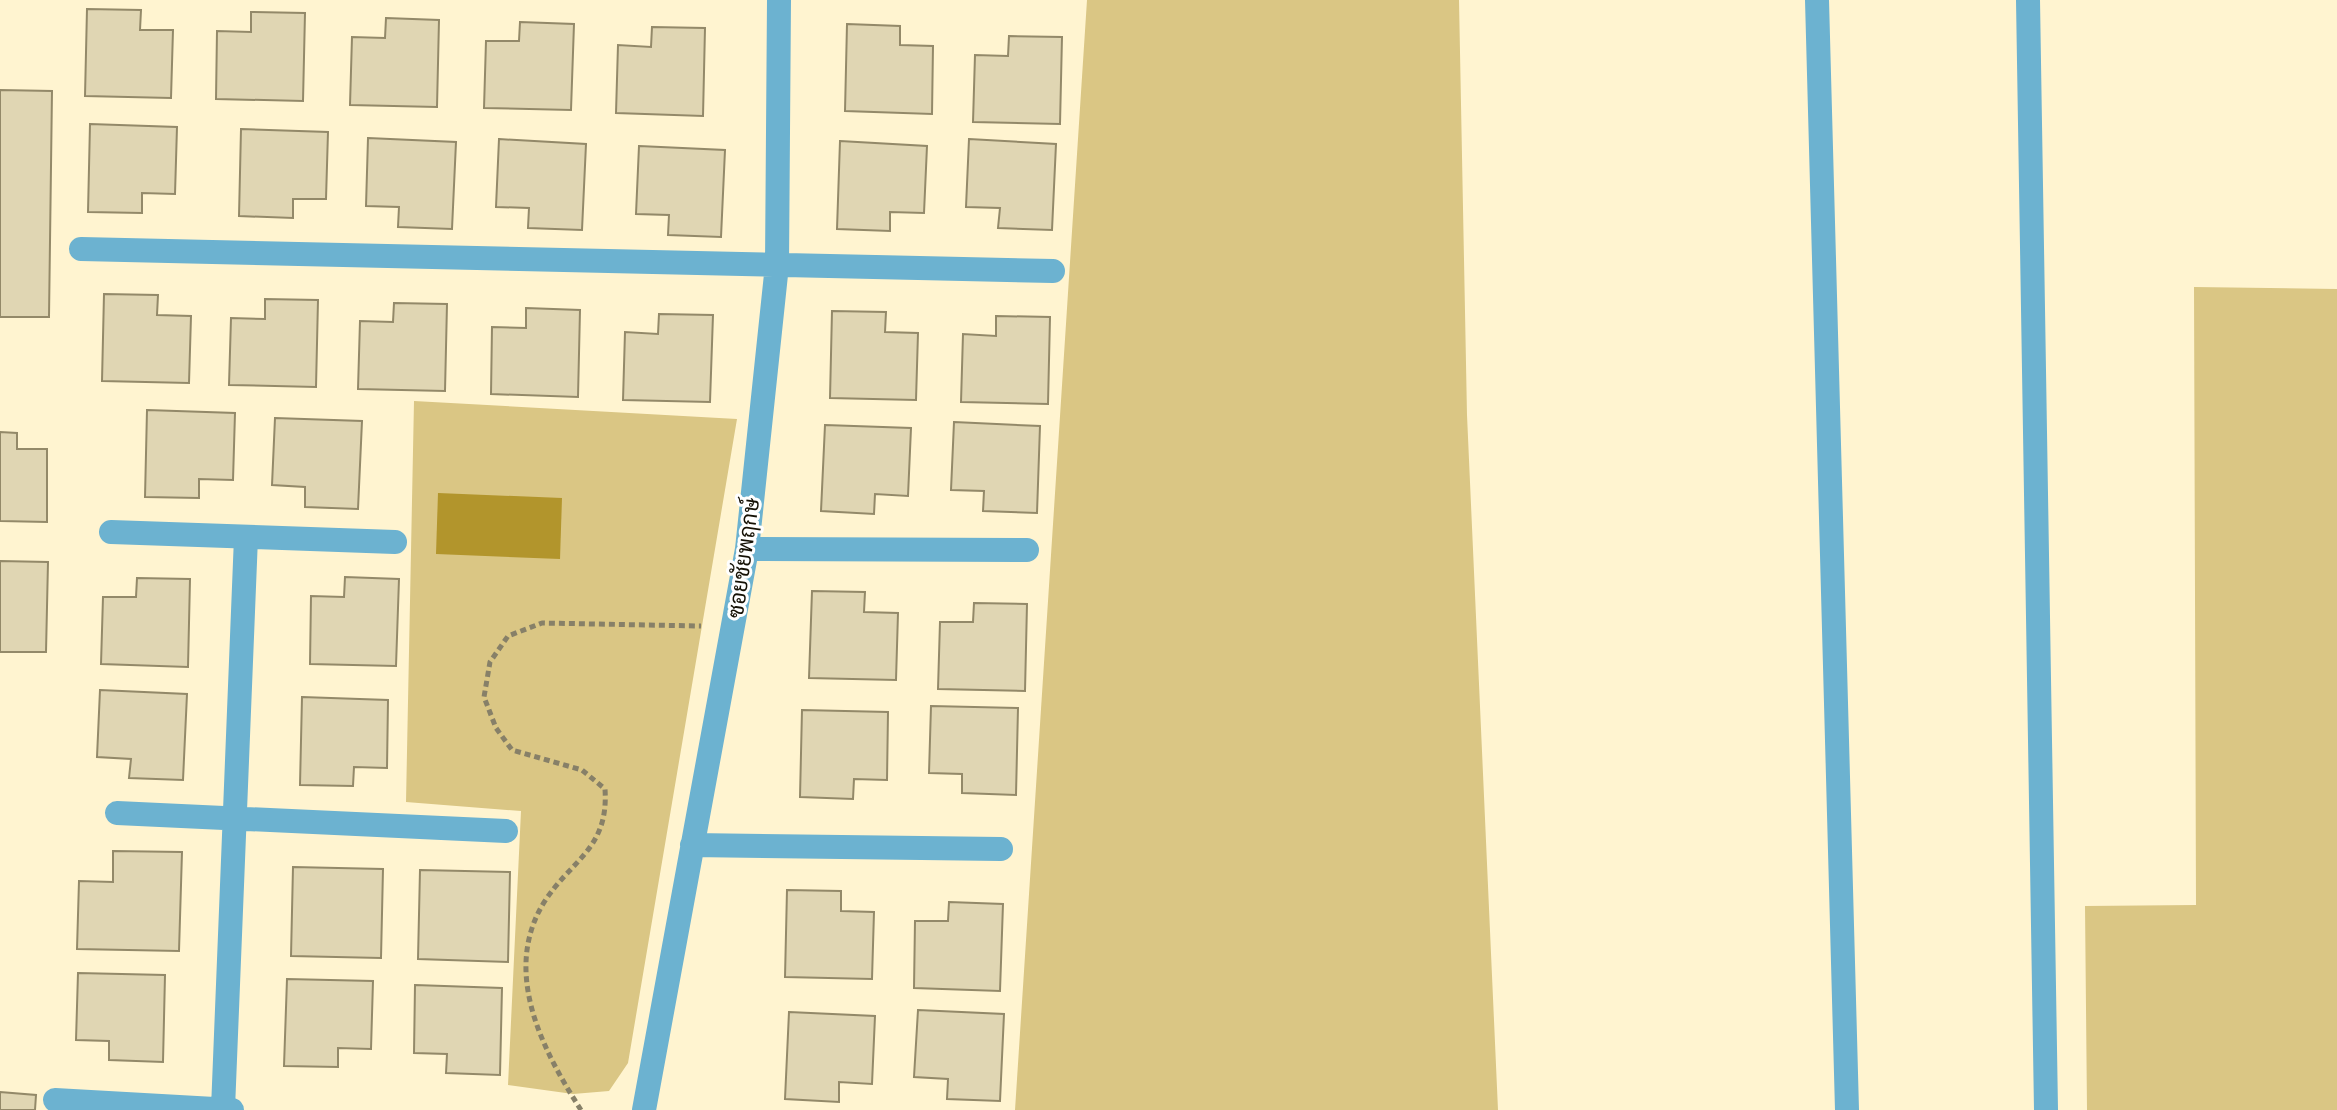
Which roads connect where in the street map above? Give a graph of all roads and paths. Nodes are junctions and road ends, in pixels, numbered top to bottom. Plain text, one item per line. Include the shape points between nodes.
1 (779, 0) edge
2 (1817, 0) edge
3 (2028, 0) edge
4 (81, 249) dead end
5 (777, 265) junction
6 (1053, 271) dead end
7 (111, 532) dead end
8 (246, 537) junction
9 (395, 542) dead end
10 (747, 549) junction
11 (1027, 550) dead end
12 (733, 626) junction
13 (117, 813) dead end
14 (235, 819) junction
15 (506, 831) dead end
16 (692, 845) junction
17 (1001, 849) dead end
18 (55, 1100) dead end
19 (223, 1109) edge
20 (232, 1110) edge
21 (581, 1110) edge
22 (644, 1110) edge
23 (1847, 1110) edge
24 (2046, 1110) edge

1 - 5 street, ซอยชัยพฤกษ์
2 - 23 street
3 - 24 street
4 - 5 street
5 - 6 street
5 - 10 street, ซอยชัยพฤกษ์
7 - 8 street
8 - 9 street
8 - 14 street
10 - 11 street
10 - 12 street, ซอยชัยพฤกษ์
12 - 16 street, ซอยชัยพฤกษ์
12 - 21 path via 542,623 508,636 490,662 484,697 512,750 582,770 605,789 607,815 588,853 543,904 526,956 531,1011 552,1064
13 - 14 street
14 - 15 street
14 - 19 street
16 - 17 street
16 - 22 street, ซอยชัยพฤกษ์
18 - 19 street
19 - 20 street

